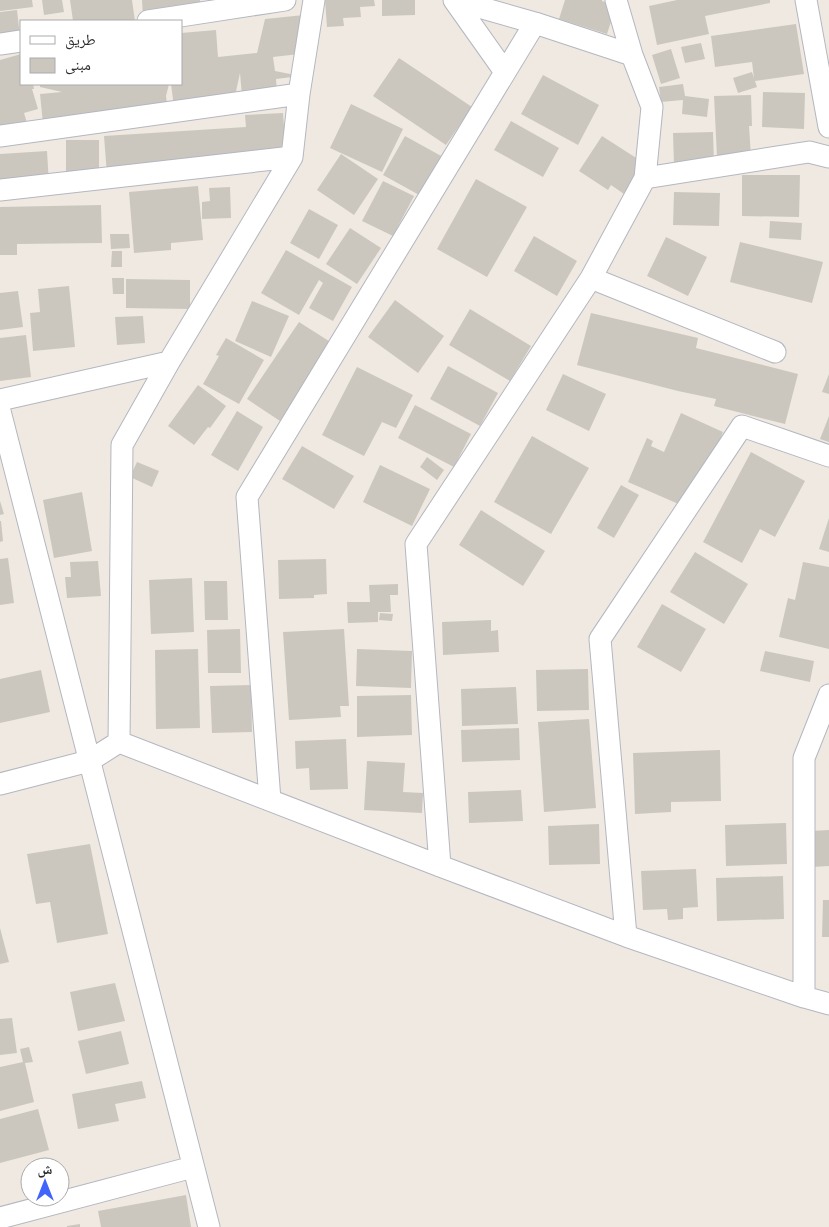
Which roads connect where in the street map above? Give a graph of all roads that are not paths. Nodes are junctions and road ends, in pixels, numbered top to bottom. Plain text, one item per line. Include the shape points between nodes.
1 (285, 0) edge
2 (314, 0) edge
3 (616, 0) edge
4 (806, 0) edge
5 (155, 20) edge
6 (535, 23) junction
7 (20, 41) edge
8 (0, 44) edge
9 (632, 55) junction
10 (505, 72) junction
11 (298, 94) junction
12 (829, 127) edge
13 (0, 136) edge
14 (292, 157) junction
15 (829, 157) edge
16 (645, 178) junction
17 (0, 190) edge
18 (590, 278) junction
19 (775, 352) dead end
20 (169, 362) junction
21 (0, 400) edge
22 (0, 411) edge
23 (829, 456) edge
24 (829, 695) edge
25 (119, 742) junction
26 (89, 760) junction
27 (0, 784) edge
28 (270, 800) junction
29 (440, 866) junction
30 (626, 936) junction
31 (804, 997) junction
32 (829, 1004) edge
33 (193, 1167) junction
34 (0, 1218) edge
35 (209, 1227) edge

1 - 5 street
2 - 11 street
3 - 9 street
4 - 12 street
6 - 9 street
6 - 10 street
6 - 10 street via 454,0
7 - 8 street
9 - 16 street via 652,107
10 - 28 street via 247,497
11 - 13 street
11 - 14 street
14 - 17 street
14 - 20 street
15 - 16 street via 809,152
16 - 18 street
18 - 19 street
18 - 29 street via 416,544
20 - 21 street
20 - 25 street via 122,445
22 - 26 street
23 - 30 street via 742,426 600,639
24 - 31 street via 804,758
25 - 26 street
25 - 28 street
26 - 27 street
26 - 33 street
28 - 29 street
29 - 30 street
30 - 31 street
31 - 32 street
33 - 34 street
33 - 35 street

